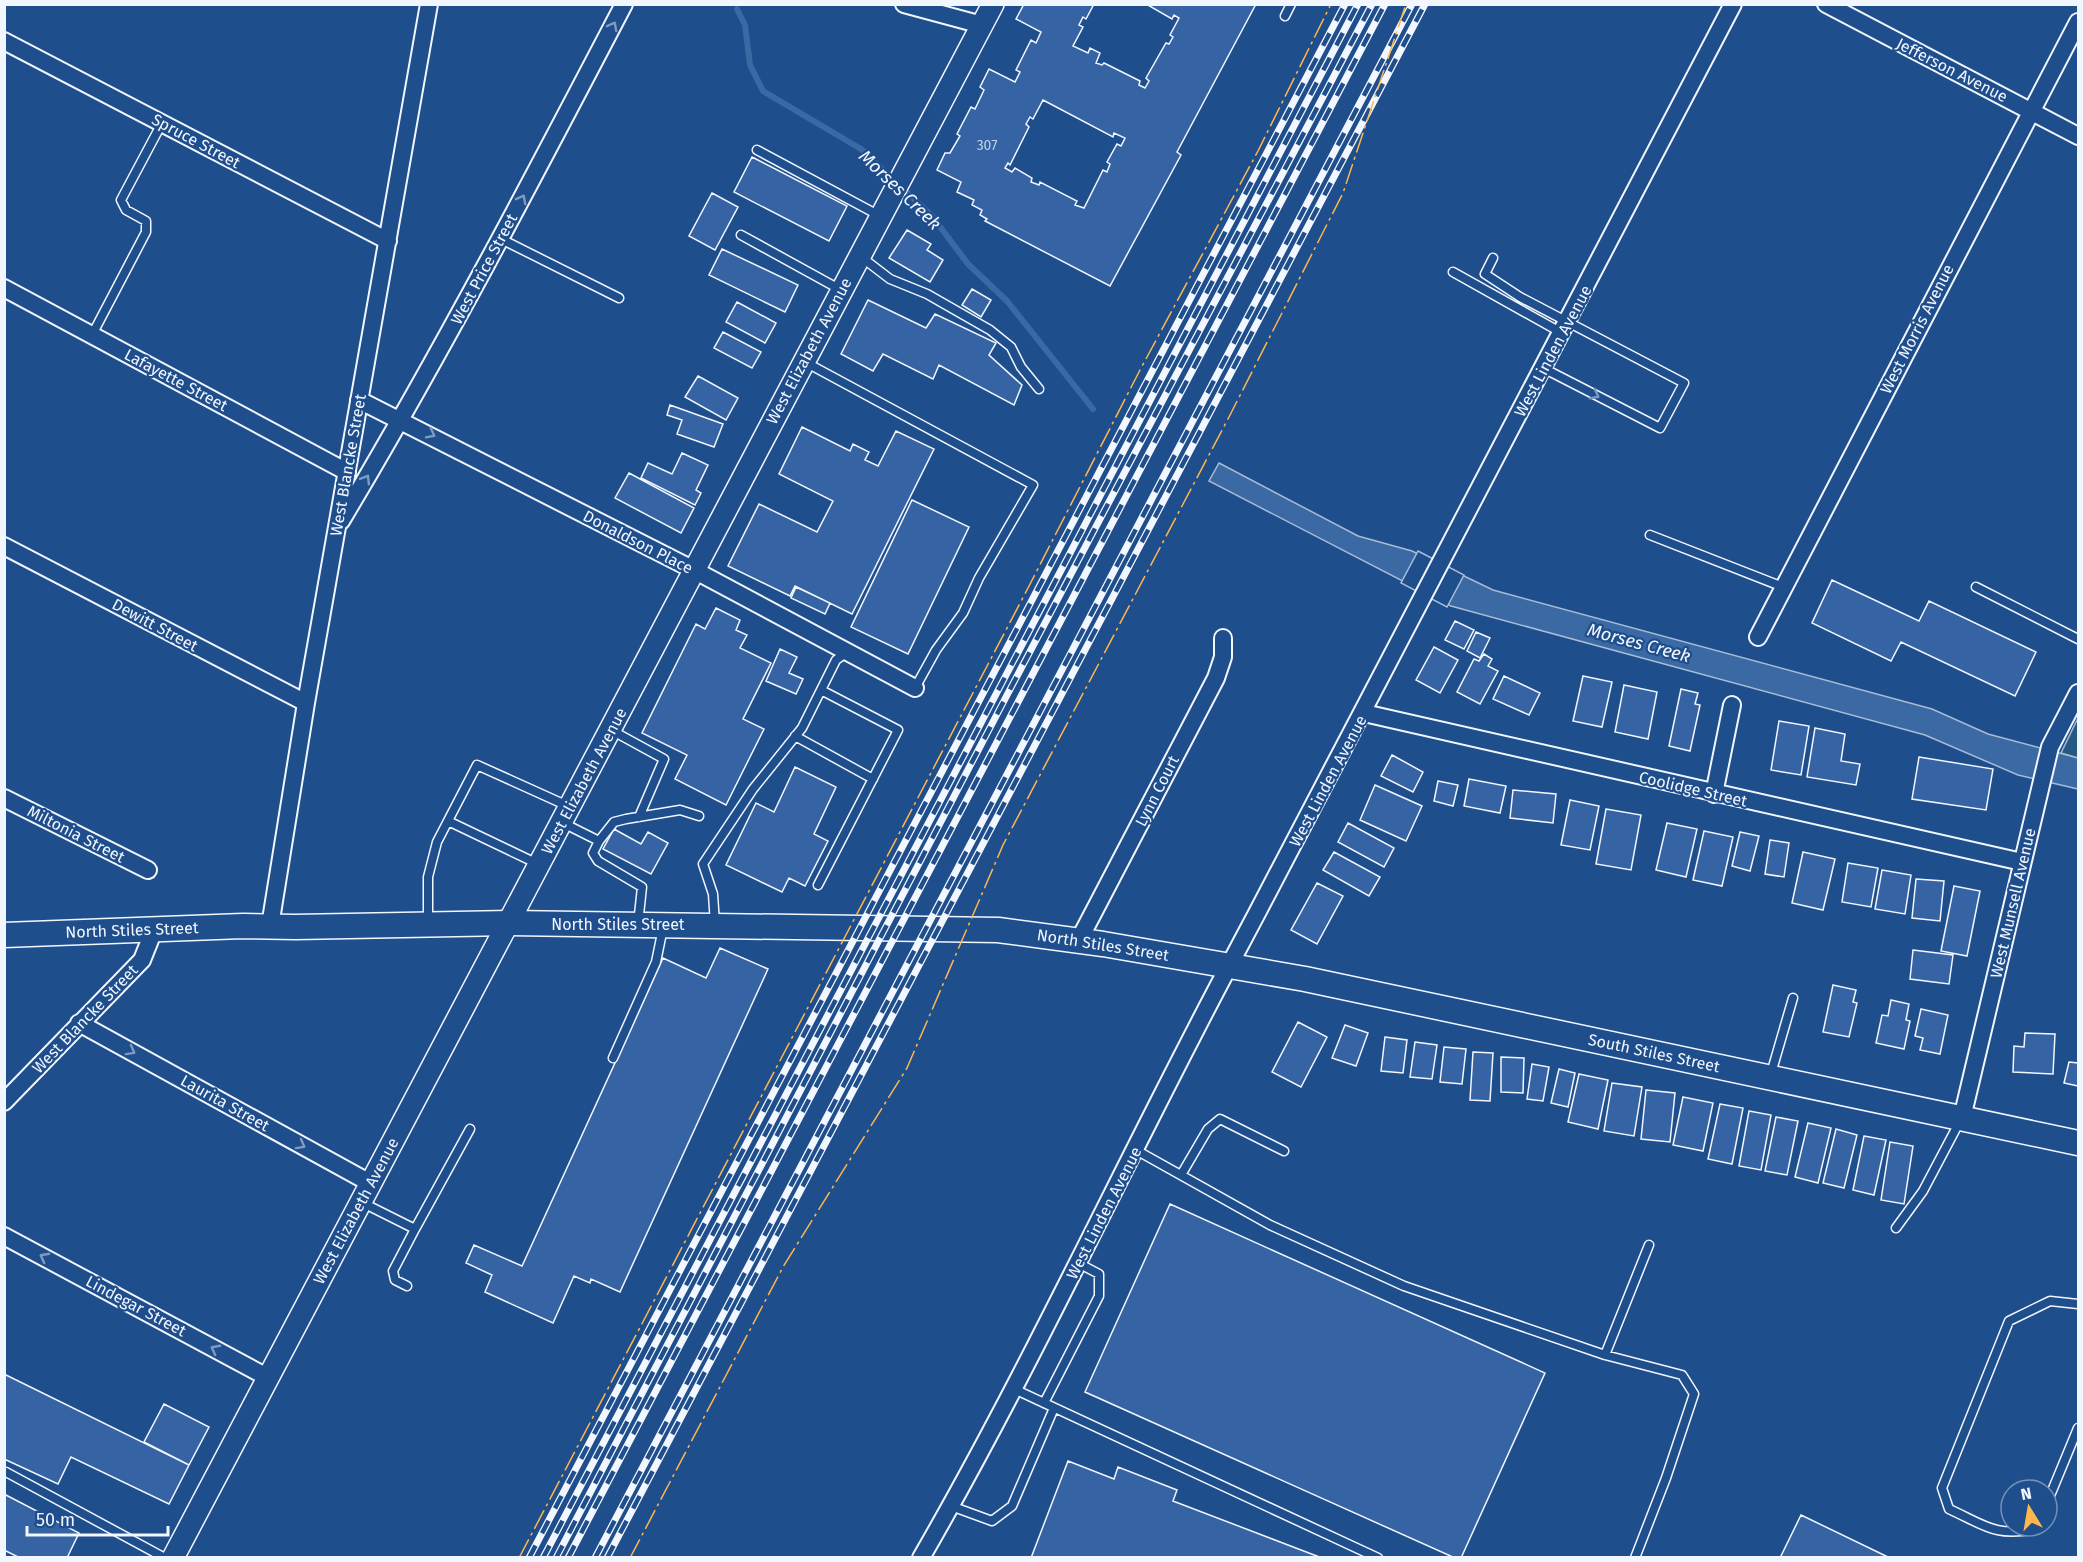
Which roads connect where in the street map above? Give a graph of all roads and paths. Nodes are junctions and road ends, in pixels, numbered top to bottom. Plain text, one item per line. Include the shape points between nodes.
1 (624, 4) edge
2 (904, 4) edge
3 (993, 4) edge
4 (1291, 4) edge
5 (1733, 4) edge
6 (1826, 4) edge
7 (427, 5) edge
8 (1285, 16) dead end
9 (2079, 22) edge
10 (982, 25) junction
11 (4, 41) edge
12 (2030, 110) junction
13 (162, 123) junction
14 (2079, 136) edge
15 (757, 150) dead end
16 (885, 207) junction
17 (741, 235) dead end
18 (501, 239) junction
19 (388, 241) junction
20 (860, 256) junction
21 (1493, 258) dead end
22 (1453, 272) dead end
23 (4, 288) edge
24 (842, 290) junction
25 (619, 298) dead end
26 (1565, 327) junction
27 (92, 335) junction
28 (804, 361) junction
29 (1543, 368) junction
30 (1039, 389) dead end
31 (359, 400) junction
32 (402, 420) junction
33 (347, 472) junction
34 (336, 530) junction
35 (1650, 535) dead end
36 (4, 546) edge
37 (694, 570) junction
38 (1783, 587) junction
39 (1976, 587) dead end
40 (1758, 637) dead end
41 (1223, 638) dead end
42 (2079, 639) edge
43 (848, 652) junction
44 (915, 688) joint
45 (821, 690) junction
46 (2079, 693) edge
47 (306, 704) junction
48 (1732, 705) dead end
49 (1364, 713) junction
50 (610, 730) junction
51 (795, 736) junction
52 (873, 779) junction
53 (1714, 794) junction
54 (4, 798) edge
55 (566, 815) junction
56 (699, 816) dead end
57 (639, 817) junction
58 (448, 821) junction
59 (599, 841) junction
60 (2022, 862) junction
61 (540, 865) junction
62 (148, 870) dead end
63 (818, 885) dead end
64 (510, 923) junction
65 (638, 924) junction
66 (664, 924) junction
67 (715, 924) junction
68 (428, 925) junction
69 (270, 926) junction
70 (154, 930) junction
71 (4, 935) edge
72 (1079, 940) junction
73 (1228, 966) junction
74 (1793, 998) dead end
75 (79, 1023) junction
76 (613, 1058) dead end
77 (1770, 1077) junction
78 (4, 1102) edge
79 (1962, 1118) junction
80 (470, 1129) dead end
81 (2079, 1143) edge
82 (1136, 1150) junction
83 (1284, 1151) dead end
84 (1181, 1175) junction
85 (365, 1193) junction
86 (1896, 1228) dead end
87 (415, 1229) junction
88 (4, 1236) edge
89 (1649, 1245) dead end
90 (1078, 1263) junction
91 (407, 1286) dead end
92 (2079, 1304) edge
93 (1605, 1355) junction
94 (267, 1377) junction
95 (1014, 1389) junction
96 (1044, 1403) junction
97 (1054, 1408) junction
98 (2079, 1428) edge
99 (6, 1472) edge
100 (2058, 1478) edge
101 (951, 1506) junction
102 (1999, 1531) edge
103 (165, 1557) edge
104 (173, 1557) edge
105 (921, 1557) edge
106 (1378, 1557) edge
107 (1635, 1557) edge

18 -> 1 street, West Price Street
2 - 10 street
3 - 10 street, West Elizabeth Avenue
4 - 8 lane
5 - 26 street, West Linden Avenue
6 - 12 street, Jefferson Avenue
7 - 19 street, West Blancke Street
9 - 12 street, West Morris Avenue
10 - 16 street, West Elizabeth Avenue
11 - 13 street, Spruce Street
12 - 14 street, Jefferson Avenue
12 - 38 street, West Morris Avenue
13 - 19 street, Spruce Street
13 - 27 lane via 121,200 126,210 146,222 146,232
15 - 16 lane
16 - 20 street, West Elizabeth Avenue
17 - 24 lane
18 - 25 lane
18 - 32 street, West Price Street
19 - 31 street, West Blancke Street
20 - 24 street, West Elizabeth Avenue
20 - 30 lane via 890,279 927,294 990,330 1011,347
21 - 26 lane via 1485,274
22 - 26 lane
23 - 27 street, Lafayette Street
24 - 28 street, West Elizabeth Avenue
26 - 29 street, West Linden Avenue
29 -> 26 lane via 1660,428 1684,383
27 - 33 street, Lafayette Street
28 - 37 street, West Elizabeth Avenue
28 - 44 lane via 1033,485 963,613
29 - 49 street, West Linden Avenue
31 - 32 street, Donaldson Place
31 - 33 street, West Blancke Street
34 -> 32 street, West Price Street
32 -> 37 street, Donaldson Place
33 - 34 street, West Blancke Street
34 - 47 street, West Blancke Street
35 - 38 lane
36 - 47 street, Dewitt Street
37 - 43 street, Donaldson Place
37 - 50 street, West Elizabeth Avenue
38 - 40 street, West Morris Avenue
39 - 42 lane
41 - 72 street, Lynn Court via 1223,657 1216,678
43 - 44 street, Donaldson Place
43 - 45 lane via 836,660
45 - 51 lane
45 - 52 lane via 898,730
46 - 60 street, West Munsell Avenue via 2050,747
47 - 69 street, West Blancke Street
48 - 53 street
49 - 53 street, Coolidge Street
49 - 73 street, West Linden Avenue
50 - 55 street, West Elizabeth Avenue
50 - 57 lane via 664,759
51 - 52 lane
51 - 67 lane via 753,789 703,864 713,894
52 - 63 lane
53 - 60 street, Coolidge Street
54 - 62 street, Miltonia Street
55 - 58 lane via 477,765
55 - 59 lane
55 - 61 street, West Elizabeth Avenue
56 - 57 lane via 680,810
57 - 59 lane via 615,822
58 - 61 lane
58 - 68 lane via 437,842 428,877
59 - 65 lane via 593,853 598,861 642,887
60 - 79 street, West Munsell Avenue
61 - 64 street, West Elizabeth Avenue
64 - 65 main road, North Stiles Street
64 - 68 main road, North Stiles Street
64 - 85 street, West Elizabeth Avenue
65 - 66 main road, North Stiles Street
66 - 67 main road, North Stiles Street
66 - 76 lane via 656,962
67 - 72 main road, North Stiles Street via 998,930
68 - 69 main road, North Stiles Street
69 - 70 main road, North Stiles Street
70 - 71 main road, North Stiles Street
70 - 75 street, West Blancke Street via 142,960
72 - 73 main road, North Stiles Street
73 - 77 main road, South Stiles Street
73 - 82 street, West Linden Avenue
74 - 77 lane
75 - 78 street, West Blancke Street
75 -> 85 street, Laurita Street
77 - 79 main road, South Stiles Street
79 - 81 main road, South Stiles Street
79 - 86 lane via 1923,1191
80 - 87 lane
82 - 84 lane
82 - 90 street, West Linden Avenue
83 - 84 lane via 1220,1119 1208,1129
84 - 93 lane via 1270,1225 1404,1286
85 - 87 lane
85 - 94 street, West Elizabeth Avenue
87 - 91 lane via 393,1271 395,1280
94 -> 88 street, Lindegar Street
89 - 93 lane
90 - 95 street, West Linden Avenue
90 - 96 lane via 1099,1274 1100,1296
92 - 102 lane via 2050,1301 2009,1322 1942,1488 1949,1509
93 - 107 lane via 1682,1375 1694,1394
94 - 104 street, West Elizabeth Avenue
95 - 96 lane
95 - 101 street, West Linden Avenue
96 - 97 lane
97 - 101 lane via 1012,1506 992,1521
97 - 106 lane
98 - 100 lane
99 - 103 lane
101 - 105 street, West Linden Avenue

